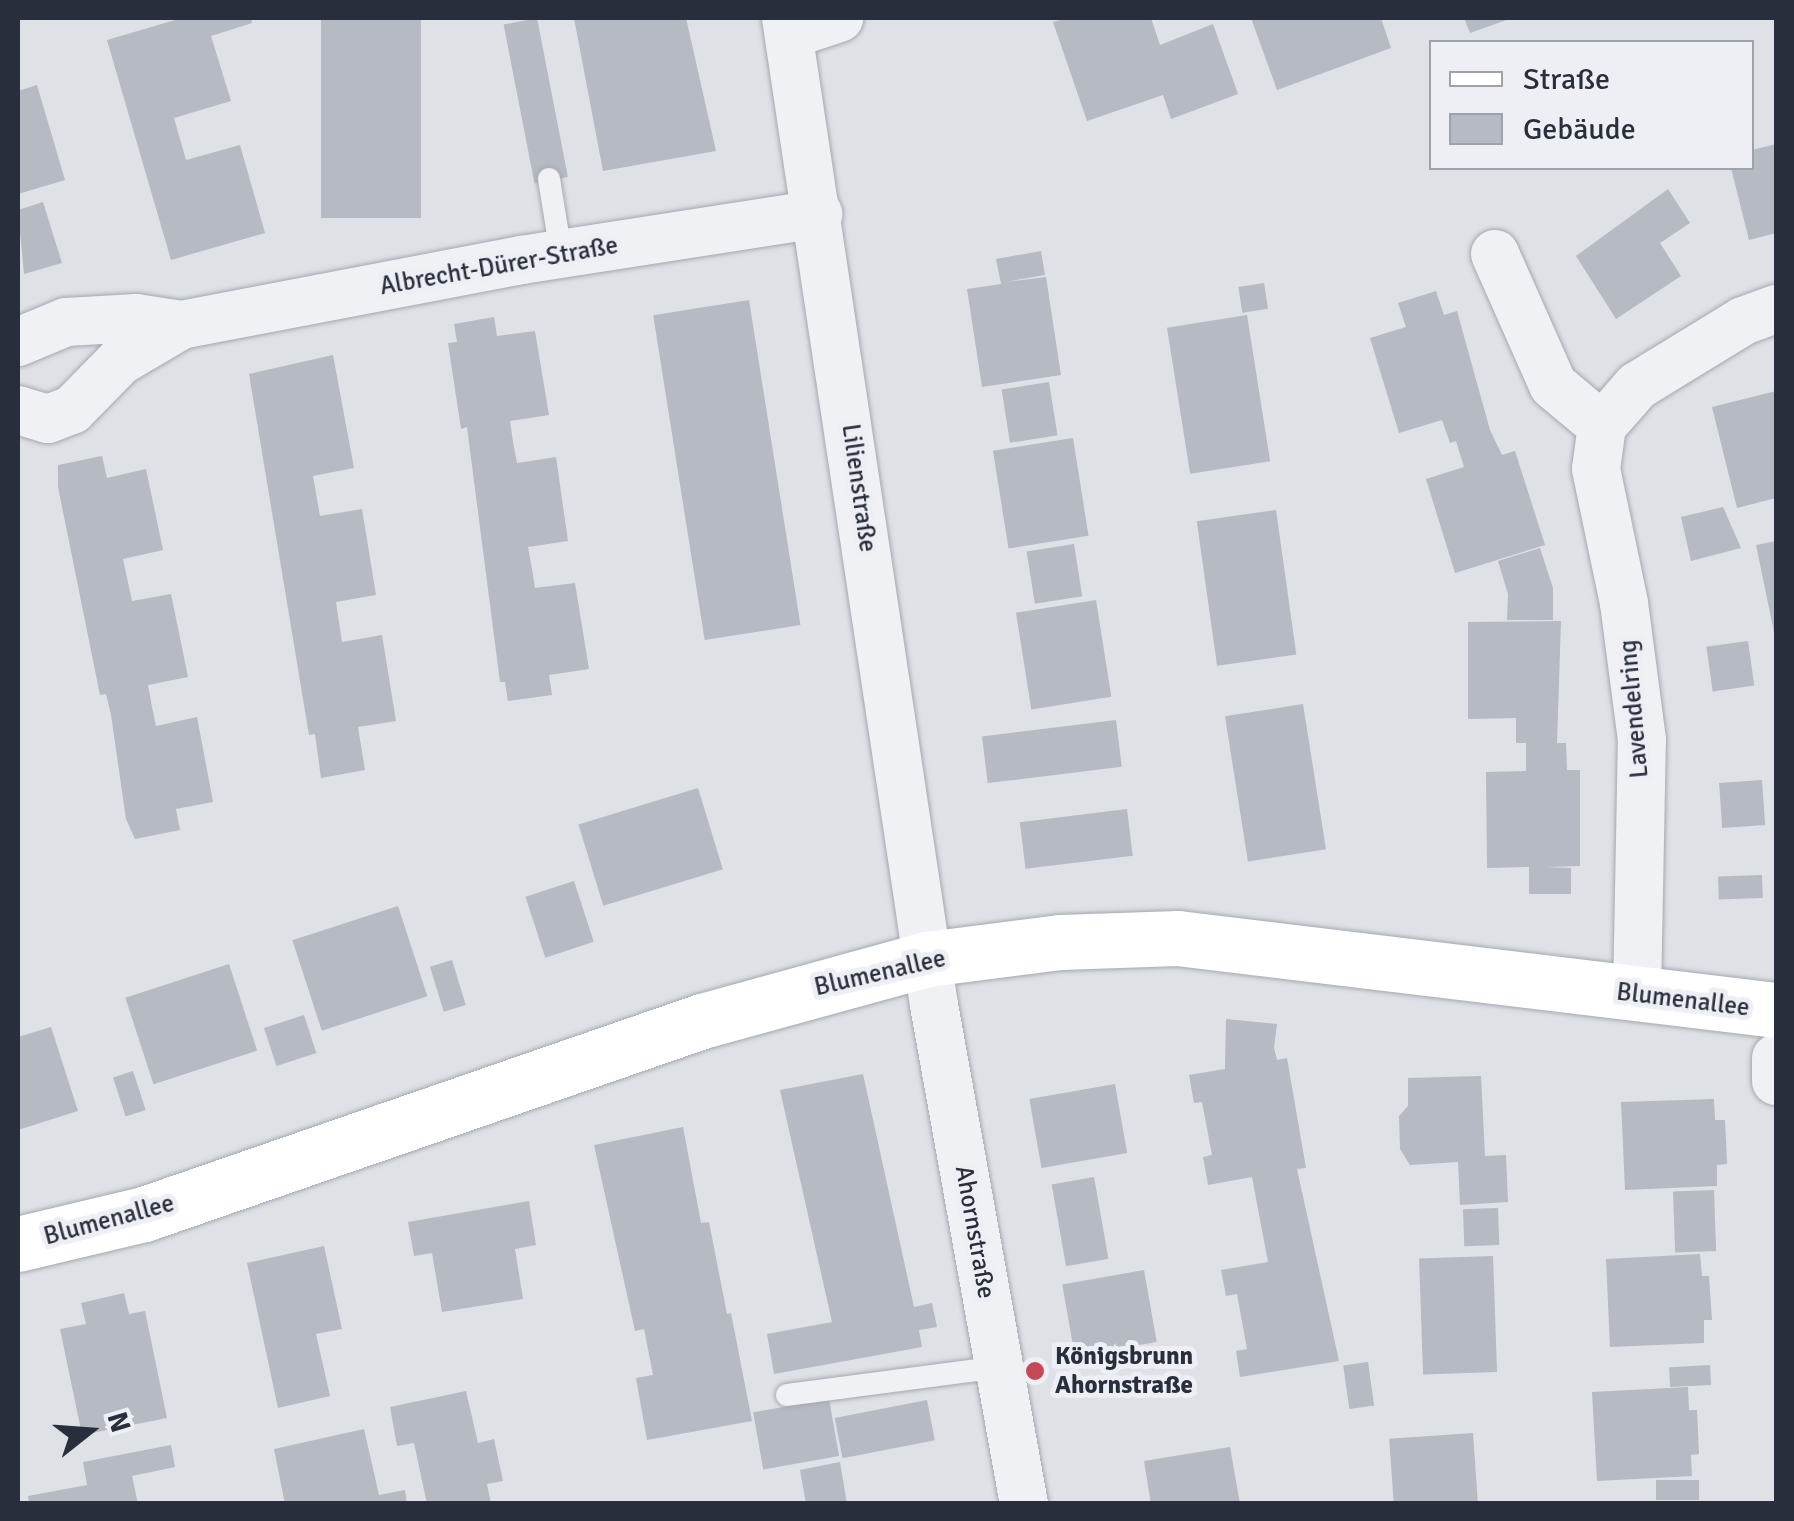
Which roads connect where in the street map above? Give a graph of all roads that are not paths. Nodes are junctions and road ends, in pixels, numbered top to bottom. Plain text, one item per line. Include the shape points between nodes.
1 (839, 18) edge
2 (788, 26) edge
3 (549, 179) dead end
4 (818, 214) junction
5 (561, 253) junction
6 (1495, 254) dead end
7 (1776, 309) edge
8 (181, 325) junction
9 (18, 342) edge
10 (18, 410) edge
11 (1602, 426) junction
12 (927, 960) junction
13 (1637, 996) junction
14 (1776, 1010) edge
15 (1776, 1058) edge
16 (1776, 1081) edge
17 (18, 1244) edge
18 (1000, 1366) junction
19 (787, 1394) dead end
20 (1024, 1504) edge

1 - 2 street
2 - 4 street, Lilienstraße
3 - 5 lane
4 - 5 street, Albrecht-Dürer-Straße
4 - 12 street, Lilienstraße
5 - 8 street, Albrecht-Dürer-Straße
6 - 11 street via 1553,384
7 - 11 street via 1743,320 1636,386
8 - 9 street, Albrecht-Dürer-Straße via 136,318 66,322
8 - 10 street, Albrecht-Dürer-Straße via 120,361 72,410 48,419
11 - 13 street, Lavendelring via 1596,469 1624,603 1642,740
12 - 13 street, Blumenallee via 1060,942 1178,938 1322,950
12 - 17 street, Blumenallee via 702,1021 144,1214
12 - 18 street, Ahornstraße
13 - 14 street, Blumenallee
15 - 16 street
18 - 19 lane
18 - 20 street, Ahornstraße

